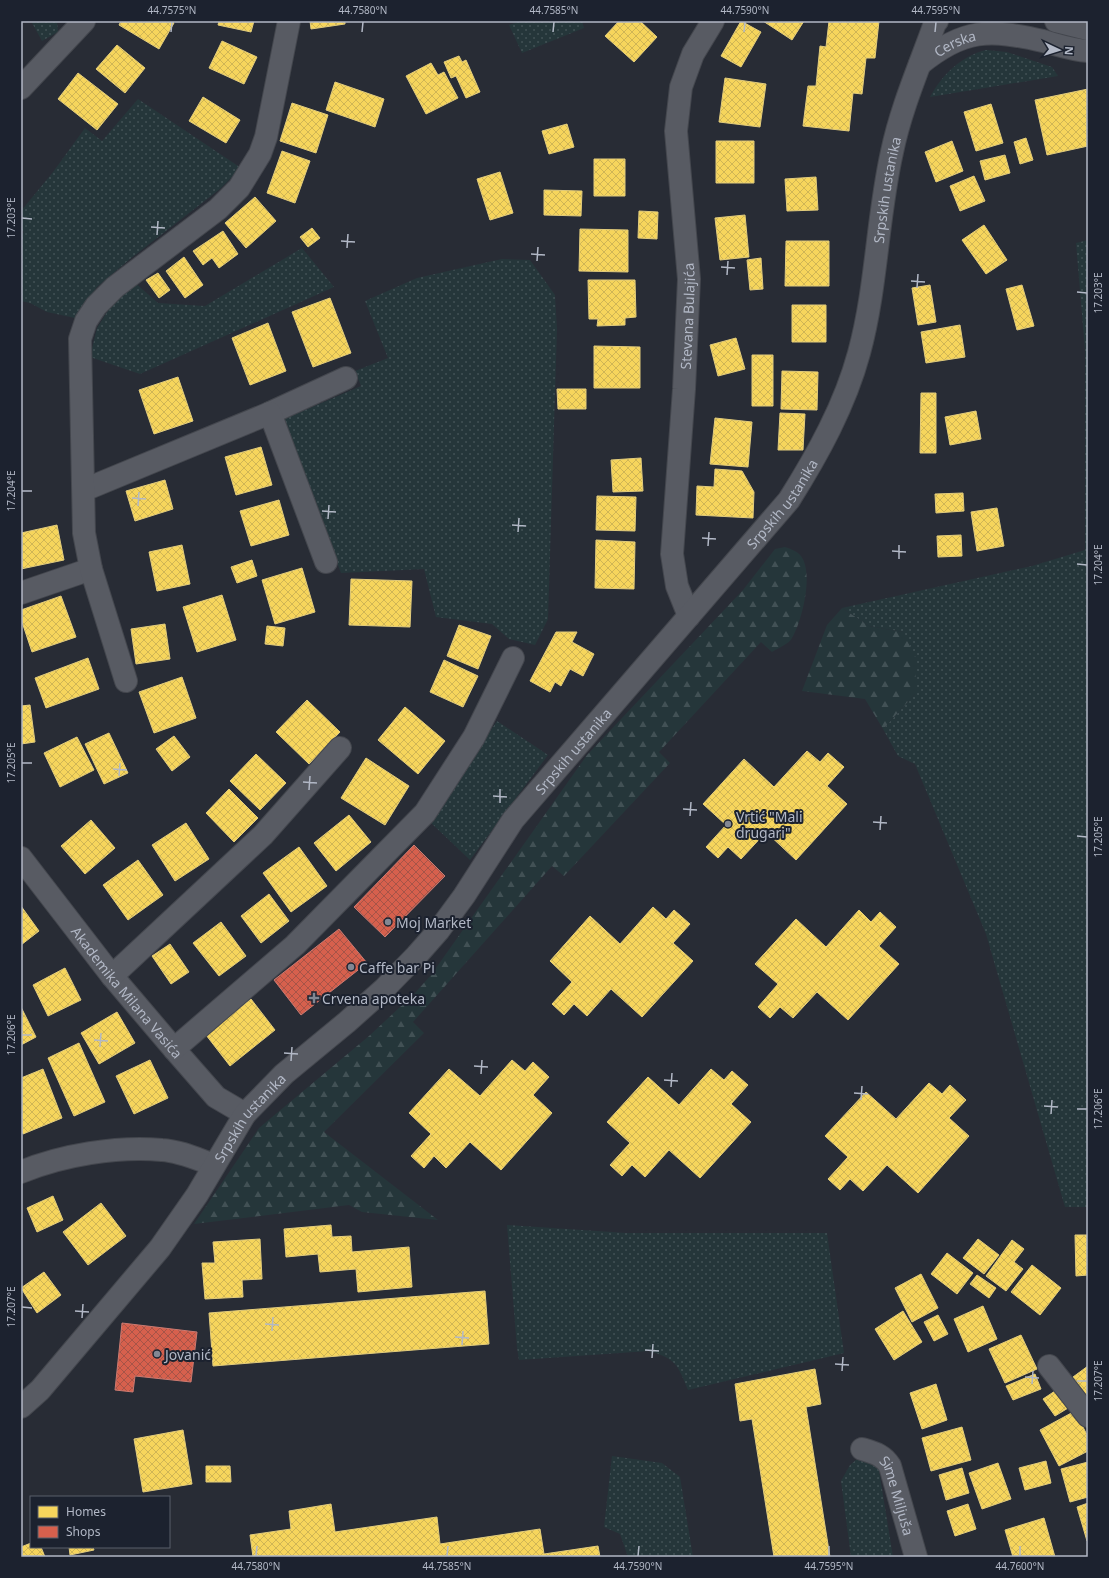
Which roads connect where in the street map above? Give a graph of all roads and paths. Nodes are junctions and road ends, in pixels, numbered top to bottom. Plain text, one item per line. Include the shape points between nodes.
1 (84, 21) edge
2 (289, 21) edge
3 (713, 21) edge
4 (1056, 21) edge
5 (936, 22) edge
6 (1088, 29) edge
7 (1088, 51) edge
8 (920, 64) junction
9 (21, 88) edge
10 (346, 378) dead end
11 (270, 413) junction
12 (84, 490) junction
13 (326, 562) dead end
14 (91, 569) junction
15 (21, 593) edge
16 (689, 616) junction
17 (513, 658) dead end
18 (126, 681) dead end
19 (340, 748) dead end
20 (21, 858) edge
21 (112, 976) junction
22 (174, 1049) junction
23 (245, 1114) junction
24 (214, 1165) junction
25 (21, 1172) edge
26 (1049, 1366) dead end
27 (31, 1391) edge
28 (21, 1407) edge
29 (1088, 1416) edge
30 (862, 1449) dead end
31 (916, 1557) edge

1 - 9 street
2 - 12 street via 266,137 260,154 239,188 218,210 116,287 96,306 86,321 80,339
3 - 16 street, Stevana Bulajića via 693,54 681,87 676,131 688,279 684,389 672,554 677,586
4 - 6 street
5 - 8 street, Srpskih ustanika
7 - 8 street, Cerska via 1010,34 976,33 949,44
8 - 16 street, Srpskih ustanika via 892,150 879,223 867,318 859,353 845,393 831,426 789,500
10 - 11 street
11 - 12 street
11 - 13 street
12 - 14 street via 84,533
14 - 15 street
14 - 18 street
16 - 23 street, Srpskih ustanika via 513,820 464,896 422,950 384,989 284,1074
17 - 22 street via 474,737 425,813 295,945
19 - 21 street via 263,835
20 - 21 street, Akademika Milana Vasića
21 - 22 street, Akademika Milana Vasića
22 - 23 street, Akademika Milana Vasića via 216,1096
23 - 24 street, Srpskih ustanika
24 - 25 street via 185,1154 162,1150 116,1150 44,1162
24 - 27 street, Srpskih ustanika via 198,1195 160,1248
26 - 29 street
27 - 28 street, Srpskih ustanika
30 - 31 street, Sime Miljuša via 877,1453 890,1466

